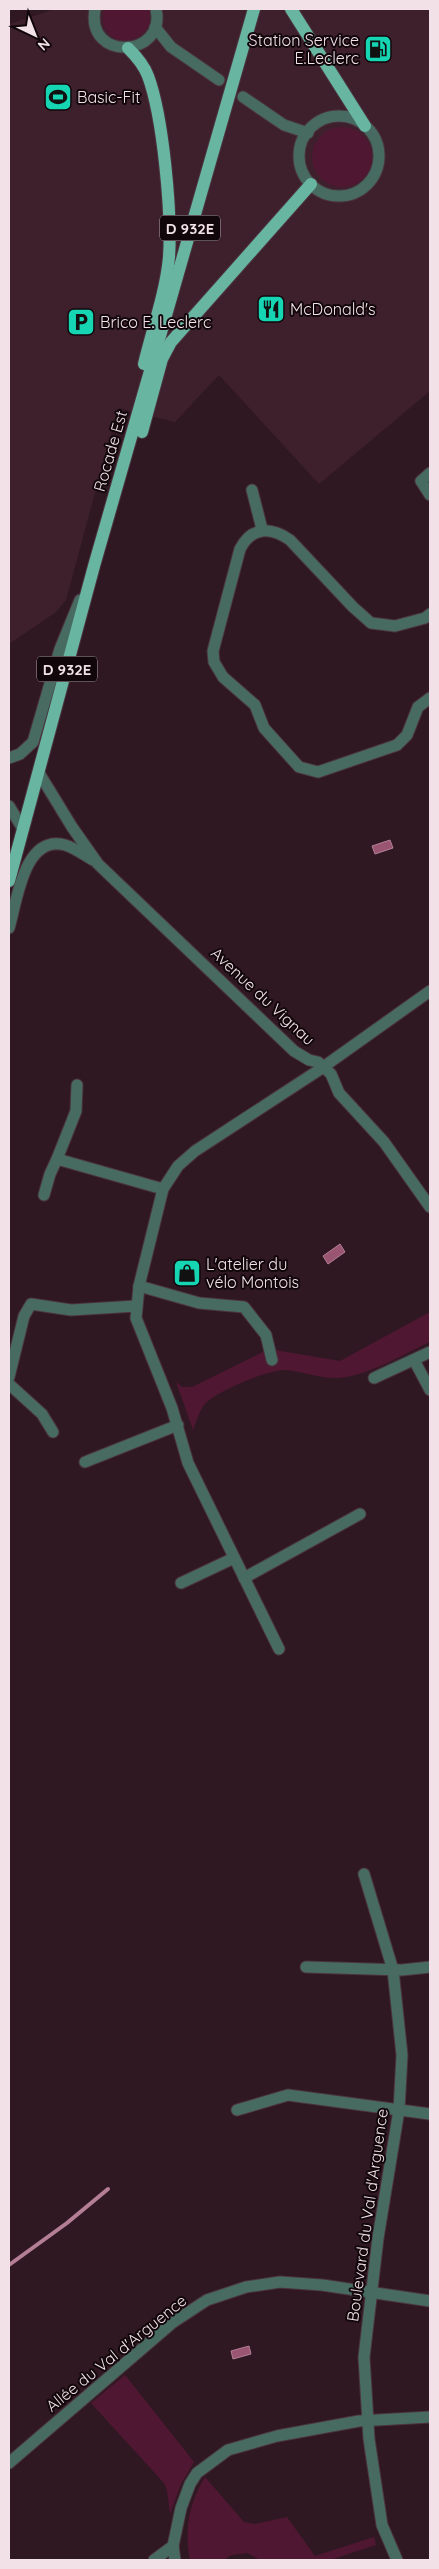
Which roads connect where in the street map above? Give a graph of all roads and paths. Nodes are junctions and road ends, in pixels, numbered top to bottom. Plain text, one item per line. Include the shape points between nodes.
1 (95, 9) edge
2 (156, 9) edge
3 (253, 9) edge
4 (291, 9) edge
5 (155, 27) junction
6 (146, 41) junction
7 (171, 47) junction
8 (128, 48) junction
9 (219, 80) dead end
10 (243, 96) dead end
11 (284, 125) junction
12 (365, 126) junction
13 (308, 132) junction
14 (300, 149) junction
15 (311, 184) junction
16 (135, 424) junction
17 (430, 473) edge
18 (252, 490) dead end
19 (430, 495) edge
20 (262, 529) junction
21 (100, 547) junction
22 (94, 566) junction
23 (430, 614) edge
24 (430, 698) edge
25 (9, 758) edge
26 (39, 773) junction
27 (9, 806) edge
28 (23, 828) junction
29 (98, 864) junction
30 (9, 881) edge
31 (9, 928) edge
32 (430, 991) edge
33 (324, 1066) junction
34 (77, 1085) dead end
35 (58, 1159) junction
36 (163, 1189) junction
37 (44, 1195) dead end
38 (430, 1207) edge
39 (139, 1286) junction
40 (136, 1306) junction
41 (430, 1352) edge
42 (272, 1360) dead end
43 (414, 1360) junction
44 (9, 1377) edge
45 (374, 1378) dead end
46 (9, 1384) edge
47 (430, 1390) edge
48 (178, 1425) junction
49 (53, 1432) dead end
50 (85, 1462) dead end
51 (360, 1514) dead end
52 (234, 1558) junction
53 (244, 1578) junction
54 (181, 1583) dead end
55 (279, 1649) dead end
56 (364, 1874) dead end
57 (306, 1967) dead end
58 (430, 1967) edge
59 (393, 1970) junction
60 (238, 2110) dead end
61 (399, 2110) junction
62 (430, 2114) edge
63 (372, 2294) junction
64 (430, 2301) edge
65 (430, 2417) edge
66 (367, 2420) junction
67 (9, 2463) edge
68 (173, 2546) junction
69 (154, 2560) edge
70 (175, 2560) edge
71 (397, 2560) edge

1 - 8 street via 99,34 113,46
2 - 5 street
3 - 16 main road, Rocade Est / D 932E
4 - 12 main road
5 - 6 street
5 - 7 street
6 - 7 street
6 - 8 street
7 - 9 street
8 - 16 main road via 148,74 154,96 169,218 167,266 137,390
10 - 11 street
11 - 13 street
11 - 14 street
12 - 13 street via 351,118 335,117 324,119
12 - 15 street via 373,134 379,154 370,182 356,192 335,196
13 - 14 street
14 - 15 street via 301,168
15 - 21 main road via 166,350 121,503
16 - 21 main road, Rocade Est / D 932E
17 - 19 street via 421,481
18 - 20 street
20 - 23 street via 279,532 290,540 371,624 395,626
20 - 24 street via 249,536 240,549 214,642 214,662 223,677 255,705 264,728 300,767 318,772 397,745 407,735 418,707
21 - 22 main road, Rocade Est / D 932E
22 - 25 street via 60,649 33,742 20,754
22 - 26 main road, Rocade Est / D 932E
26 - 28 main road, Rocade Est / D 932E
26 - 29 street
27 - 28 street
28 - 30 main road, Rocade Est / D 932E
29 - 31 street via 64,844 51,845 37,852 26,866
29 - 33 street, Avenue du Vignau via 294,1051
32 - 33 street
33 - 36 street via 195,1152 178,1166
33 - 38 street via 339,1092 384,1142
34 - 35 street via 76,1111
35 - 36 street
35 - 37 street
36 - 39 street
39 - 40 street
39 - 42 street via 199,1302 244,1307 266,1335
40 - 44 street via 71,1310 31,1304 24,1316
40 - 48 street via 136,1318
41 - 43 street
43 - 45 street
43 - 47 street
46 - 49 street via 42,1414
48 - 50 street
48 - 52 street via 188,1463
51 - 53 street
52 - 53 street
52 - 54 street
53 - 55 street
56 - 59 street, Boulevard du Val d'Arguence
57 - 59 street
58 - 59 street
59 - 61 street, Boulevard du Val d'Arguence via 402,2055
60 - 61 street via 288,2095
61 - 62 street
61 - 63 street, Boulevard du Val d'Arguence
63 - 64 street, Allée du Val d'Arguence
63 - 66 street, Boulevard du Val d'Arguence via 364,2357
63 - 67 street, Allée du Val d'Arguence via 322,2284 280,2282 246,2287 207,2300 172,2323
65 - 66 street
66 - 68 street via 277,2436 228,2450 197,2474 190,2484
66 - 71 street, Boulevard du Val d'Arguence via 382,2525
68 - 69 street
68 - 70 street

